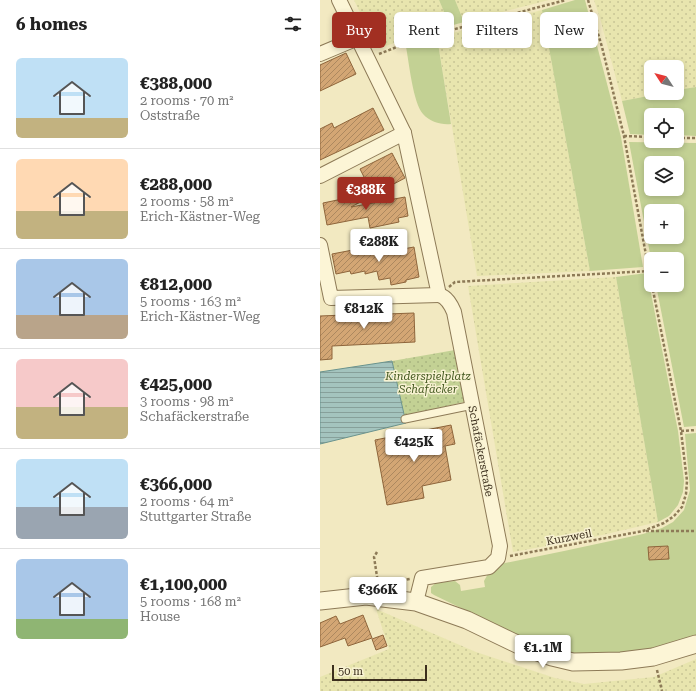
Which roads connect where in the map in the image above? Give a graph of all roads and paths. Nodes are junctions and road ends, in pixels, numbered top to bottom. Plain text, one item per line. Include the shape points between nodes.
1 (339, 0) edge
2 (566, 0) edge
3 (588, 0) edge
4 (345, 12) edge
5 (334, 48) edge
6 (363, 48) edge
7 (320, 54) edge
8 (368, 58) junction
9 (404, 133) junction
10 (624, 136) junction
11 (644, 137) edge
12 (684, 138) edge
13 (696, 138) edge
14 (320, 176) edge
15 (320, 245) edge
16 (645, 252) edge
17 (644, 271) edge
18 (653, 292) edge
19 (439, 295) junction
20 (473, 405) junction
21 (405, 419) dead end
22 (696, 430) edge
23 (681, 431) junction
24 (643, 531) junction
25 (696, 531) edge
26 (377, 552) dead end
27 (498, 558) junction
28 (378, 584) dead end
29 (320, 601) edge
30 (416, 602) junction
31 (696, 644) edge
32 (653, 657) junction
33 (662, 691) edge

1 - 4 street
2 - 8 path via 417,39
3 - 10 path
5 - 7 street
6 - 8 street
8 - 9 street
9 - 14 street
9 - 19 street
10 - 11 path
10 - 16 path
12 - 13 path
15 - 19 street via 331,298
17 - 19 path via 455,282
18 - 23 path
19 - 20 street, Schafäckerstraße via 443,296 454,312
20 - 21 lane
20 - 27 street, Schafäckerstraße via 500,546
22 - 23 path
23 - 24 path via 687,481 682,507 664,523
24 - 25 path
24 - 27 path, Kurzweil
26 - 28 path via 374,557
27 - 30 street via 489,567 422,578
29 - 30 street via 366,596
30 - 32 street via 467,620 521,646 559,659 573,662 620,662
31 - 32 street
32 - 33 path

